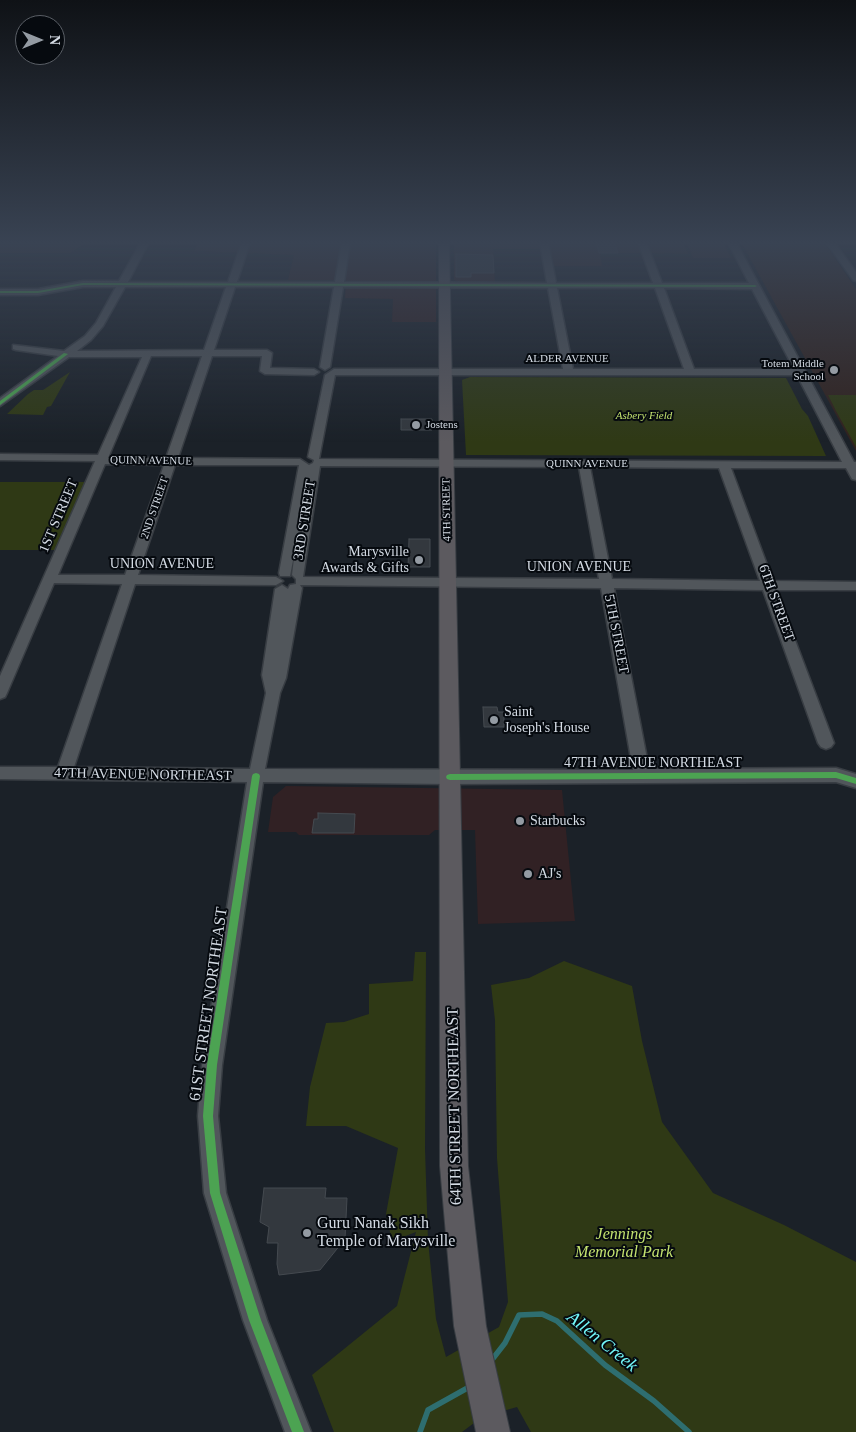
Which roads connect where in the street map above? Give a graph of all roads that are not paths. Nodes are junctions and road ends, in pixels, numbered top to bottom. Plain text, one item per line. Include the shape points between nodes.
1 (108, 309) edge
2 (222, 309) edge
3 (334, 309) edge
4 (444, 309) edge
5 (557, 309) edge
6 (666, 309) edge
7 (767, 309) edge
8 (16, 347) dead end
9 (148, 352) junction
10 (207, 353) junction
11 (66, 354) junction
12 (324, 372) junction
13 (445, 372) junction
14 (569, 372) junction
15 (690, 372) junction
16 (800, 372) junction
17 (0, 403) edge
18 (2, 457) dead end
19 (100, 459) junction
20 (170, 462) junction
21 (309, 462) junction
22 (446, 464) junction
23 (584, 464) junction
24 (724, 465) junction
25 (853, 465) edge
26 (856, 477) edge
27 (49, 579) junction
28 (130, 580) junction
29 (290, 581) junction
30 (447, 582) junction
31 (606, 584) junction
32 (770, 585) junction
33 (856, 586) edge
34 (0, 693) edge
35 (826, 743) dead end
36 (0, 773) edge
37 (64, 774) junction
38 (642, 775) junction
39 (256, 776) junction
40 (450, 777) junction
41 (856, 781) edge
42 (298, 1432) edge
43 (493, 1432) edge

1 - 11 street via 88,338
2 - 10 street, 2ND STREET
3 - 12 street, 3RD STREET
4 - 13 main road, 4TH STREET
5 - 14 street
6 - 15 street
7 - 16 street
8 - 11 street
9 - 10 street, ALDER AVENUE
9 - 11 street, ALDER AVENUE
9 - 19 street, 1ST STREET
10 - 12 street, ALDER AVENUE via 267,353 265,372
10 - 20 street, 2ND STREET
11 - 17 street
12 - 13 street, ALDER AVENUE
12 - 21 street, 3RD STREET via 317,392
13 - 14 street, ALDER AVENUE
13 - 22 main road, 4TH STREET
14 - 15 street, ALDER AVENUE
15 - 16 street, ALDER AVENUE
16 - 25 street
18 - 19 street, QUINN AVENUE
19 - 20 street, QUINN AVENUE
19 - 27 street, 1ST STREET
20 - 21 street, QUINN AVENUE
20 - 28 street, 2ND STREET
21 - 22 street, QUINN AVENUE
21 - 29 street, 3RD STREET
22 - 23 street, QUINN AVENUE
22 - 30 main road, 4TH STREET
23 - 24 street, QUINN AVENUE
23 - 31 street, 5TH STREET
24 - 25 street, QUINN AVENUE
24 - 32 street, 6TH STREET
25 - 26 street
27 - 28 street, UNION AVENUE
27 - 34 street, 1ST STREET
28 - 29 street, UNION AVENUE
28 - 37 street, 2ND STREET
29 - 30 street, UNION AVENUE
29 - 39 street, 3RD STREET via 269,675 273,693
30 - 31 street, UNION AVENUE
30 - 40 main road, 4TH STREET
31 - 32 street, UNION AVENUE
31 - 38 street, 5TH STREET
32 - 33 street, UNION AVENUE
32 - 35 street, 6TH STREET
36 - 37 street, 47TH AVENUE NORTHEAST
37 - 39 street, 47TH AVENUE NORTHEAST
38 - 40 street, 47TH AVENUE NORTHEAST
38 - 41 street, 47TH AVENUE NORTHEAST via 836,775
39 - 40 street, 47TH AVENUE NORTHEAST
39 - 42 street, 61ST STREET NORTHEAST via 212,1065 208,1116 216,1193 255,1320
40 - 43 main road, 64TH STREET NORTHEAST via 454,1166 470,1326

